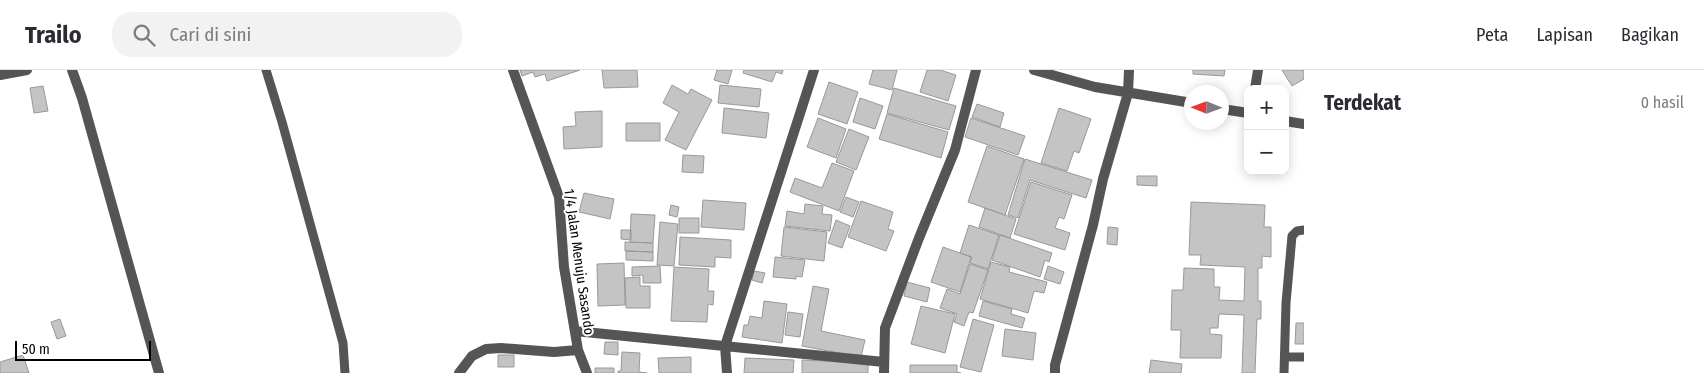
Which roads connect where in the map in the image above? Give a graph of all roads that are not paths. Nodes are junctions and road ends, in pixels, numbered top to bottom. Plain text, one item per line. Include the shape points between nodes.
1 (27, 70) edge
2 (72, 70) edge
3 (266, 70) edge
4 (513, 70) edge
5 (814, 70) edge
6 (976, 70) edge
7 (1034, 70) edge
8 (1130, 70) edge
9 (1258, 70) edge
10 (0, 75) edge
11 (1256, 85) edge
12 (1128, 93) junction
13 (1184, 102) edge
14 (1229, 110) edge
15 (1244, 112) edge
16 (1289, 122) edge
17 (1304, 124) edge
18 (1304, 230) edge
19 (574, 331) junction
20 (725, 346) junction
21 (578, 350) junction
22 (1304, 356) edge
23 (1285, 357) junction
24 (884, 368) edge
25 (158, 373) edge
26 (345, 373) edge
27 (459, 373) edge
28 (587, 373) edge
29 (727, 373) edge
30 (1055, 373) edge
31 (1284, 373) edge

1 - 10 street
2 - 25 street
3 - 26 lane via 343,343
4 - 19 street, 1/4 Jalan Menuju Sasando via 559,197 564,267
5 - 20 street
6 - 24 street via 955,150 885,328
7 - 12 street
8 - 12 street
9 - 11 street
12 - 13 street
12 - 30 street
14 - 15 street
16 - 17 street
18 - 23 lane via 1292,236
19 - 20 street
19 - 21 street, 1/4 Jalan Menuju Sasando
20 - 24 street
20 - 29 street
21 - 27 street via 486,349 472,356
21 - 28 street, 1/4 Jalan Menuju Sasando
22 - 23 lane
23 - 31 lane

